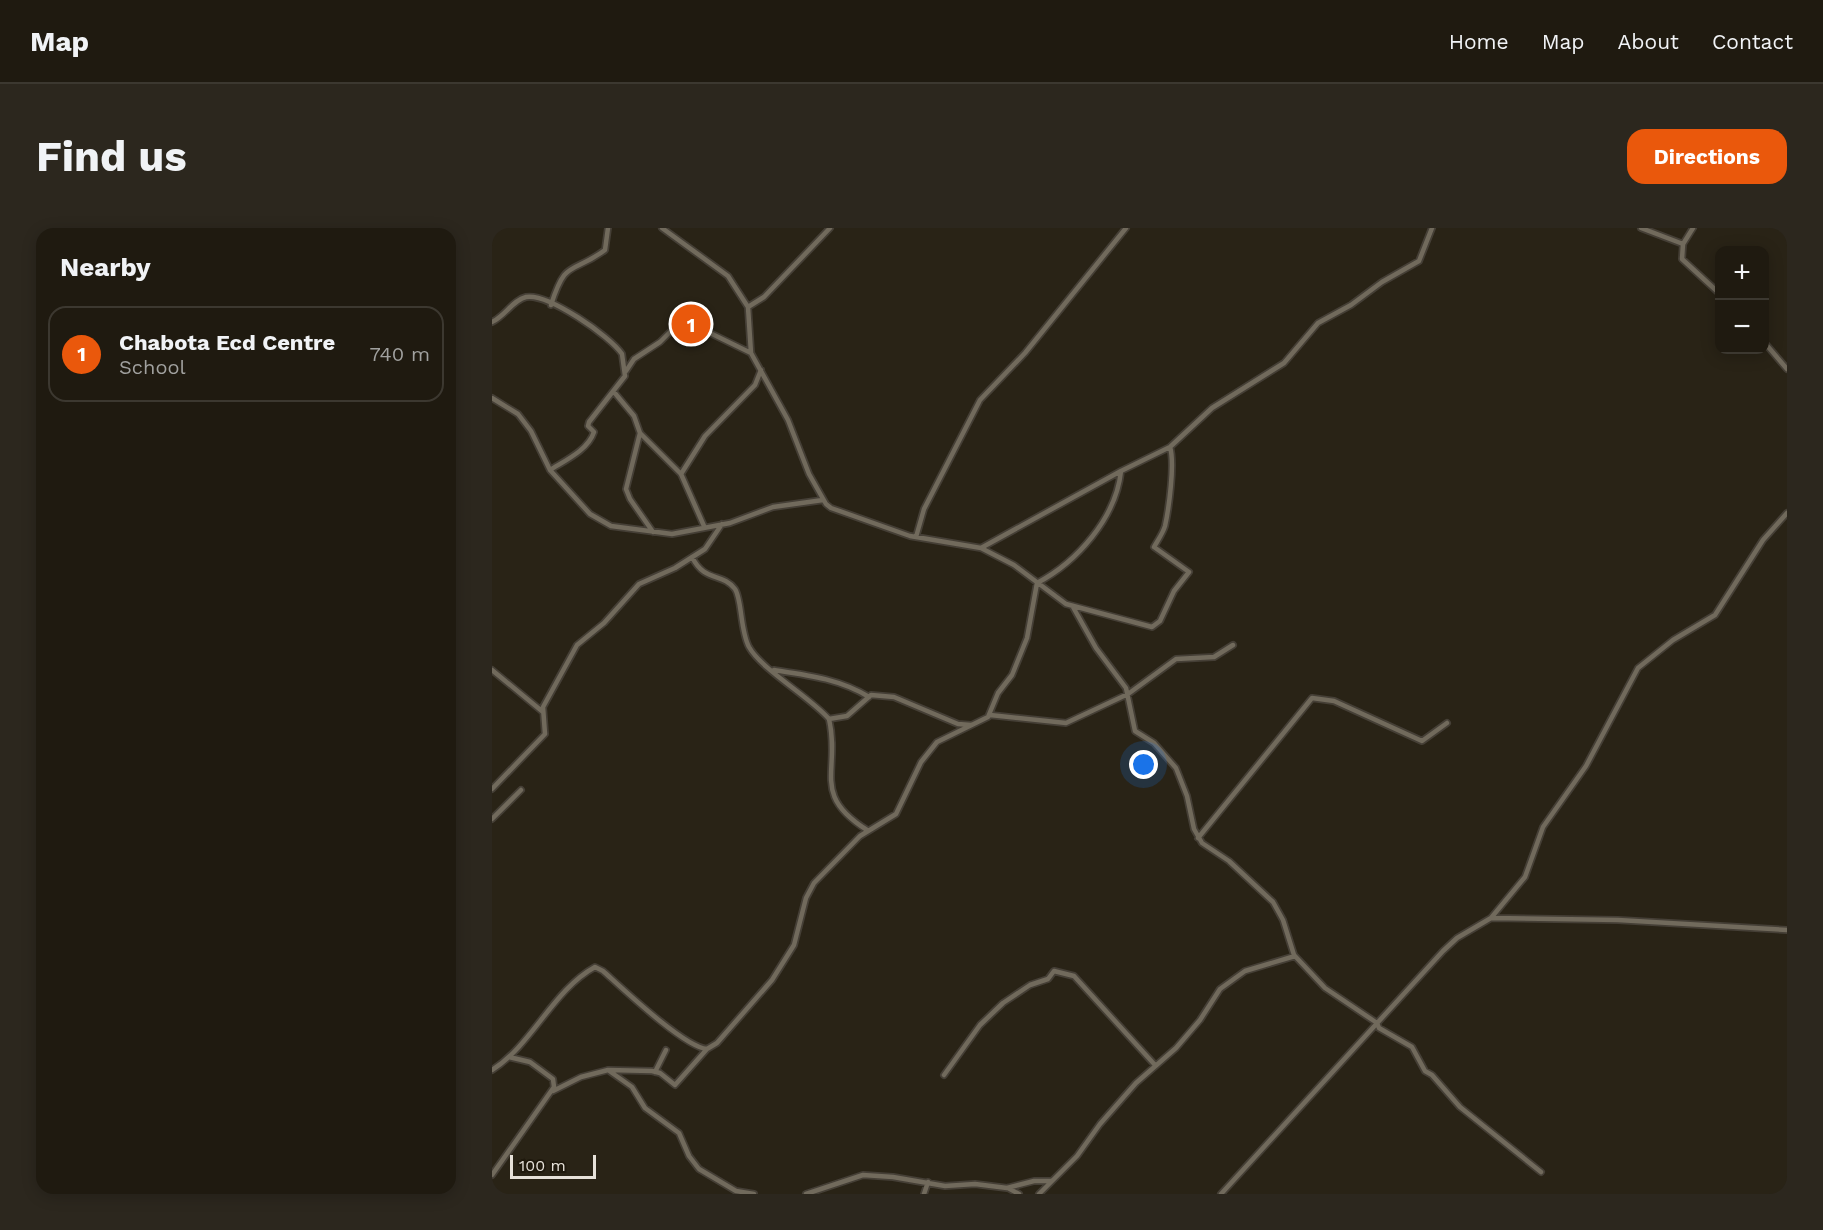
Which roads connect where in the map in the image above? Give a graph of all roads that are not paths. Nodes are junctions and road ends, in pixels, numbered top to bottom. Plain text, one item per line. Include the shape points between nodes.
1 (608, 228) edge
2 (662, 228) edge
3 (830, 228) edge
4 (1126, 228) edge
5 (1432, 228) edge
6 (1641, 228) edge
7 (1693, 228) edge
8 (1683, 244) junction
9 (1715, 290) edge
10 (551, 305) junction
11 (748, 307) junction
12 (492, 322) edge
13 (1769, 348) edge
14 (751, 353) junction
15 (1787, 369) edge
16 (761, 370) junction
17 (625, 372) junction
18 (614, 392) junction
19 (492, 398) edge
20 (640, 433) junction
21 (1170, 447) junction
22 (550, 470) junction
23 (1120, 471) junction
24 (681, 474) junction
25 (823, 500) junction
26 (1787, 513) edge
27 (722, 524) junction
28 (704, 526) junction
29 (653, 532) junction
30 (916, 537) junction
31 (981, 548) junction
32 (692, 557) junction
33 (1037, 583) junction
34 (1073, 607) junction
35 (1233, 645) dead end
36 (492, 670) edge
37 (773, 670) junction
38 (1128, 694) junction
39 (869, 697) junction
40 (543, 712) junction
41 (990, 715) junction
42 (829, 719) junction
43 (1447, 723) dead end
44 (972, 725) junction
45 (492, 789) edge
46 (521, 790) dead end
47 (492, 819) edge
48 (867, 830) junction
49 (1198, 838) junction
50 (1491, 918) junction
51 (1787, 930) edge
52 (1295, 956) junction
53 (1377, 1023) junction
54 (707, 1049) junction
55 (666, 1050) dead end
56 (509, 1057) junction
57 (1155, 1065) junction
58 (492, 1070) edge
59 (608, 1070) junction
60 (655, 1072) junction
61 (944, 1075) dead end
62 (553, 1091) junction
63 (1541, 1172) dead end
64 (492, 1175) edge
65 (1051, 1181) junction
66 (928, 1182) junction
67 (1007, 1188) junction
68 (754, 1194) edge
69 (806, 1194) edge
70 (924, 1194) edge
71 (1019, 1194) edge
72 (1039, 1194) edge
73 (1221, 1194) edge

1 - 10 street via 605,250 566,270
2 - 11 street via 728,276
3 - 11 street via 764,297
4 - 30 street via 1025,353 980,400 924,509
5 - 21 street via 1419,261 1318,323 1284,363 1212,408
6 - 8 street
7 - 8 street
8 - 9 street via 1682,259
10 - 12 street via 526,297
10 - 17 street via 600,330 622,354
11 - 14 street
13 - 15 street
14 - 16 street
14 - 17 street via 708,332 677,325 634,359
16 - 24 street via 755,385 705,436
16 - 25 street
17 - 18 street
18 - 20 street via 634,416
18 - 22 street via 588,424 593,436 577,453
19 - 22 street via 512,408 525,423
20 - 24 street
20 - 29 street via 626,489
21 - 23 street
21 - 34 street via 1173,457 1167,512 1154,547 1189,572 1174,591 1160,621 1152,627
22 - 29 street via 596,519 611,526
23 - 31 street
23 - 33 street via 1115,497 1092,538 1059,572
24 - 28 street
25 - 27 street via 780,505
25 - 30 street via 831,508
26 - 50 street via 1762,540 1715,615 1673,640 1638,668 1586,766 1543,827 1525,877
27 - 28 street
27 - 32 street via 709,545
28 - 29 street via 672,534
30 - 31 street
31 - 33 street via 1014,565
32 - 37 street via 704,573 737,592 747,642
32 - 40 street via 639,584 604,623 577,645
33 - 34 street
33 - 41 street via 1027,638
34 - 38 street
35 - 38 street via 1214,657 1176,659
36 - 40 street
37 - 39 street via 808,674
37 - 42 street
38 - 41 street via 1066,723
38 - 49 street via 1135,731 1154,743 1176,768
39 - 42 street via 847,716
39 - 44 street via 894,697 958,724
40 - 45 street via 545,734
41 - 44 street
42 - 48 street via 834,796 846,817
43 - 49 street via 1422,741 1334,701 1312,698
44 - 48 street via 937,742 921,762 896,814
46 - 47 street
48 - 54 street via 810,890 796,939 772,980 717,1043
49 - 52 street via 1273,902
50 - 51 street via 1618,920
50 - 53 street via 1457,938
52 - 53 street via 1325,988
52 - 57 street via 1260,965 1234,978 1220,989 1176,1048
53 - 63 street via 1412,1047 1425,1071 1460,1107
53 - 73 street
54 - 56 street via 678,1034 595,967 550,1008
54 - 60 street via 675,1085
55 - 60 street
56 - 58 street
56 - 62 street via 530,1062 548,1074 555,1083
57 - 61 street via 1074,976 1054,971 1048,979 1030,985 1003,1003 980,1025
57 - 65 street via 1100,1124 1073,1161
59 - 60 street
59 - 62 street via 581,1077
59 - 68 street via 632,1087 645,1108 680,1133 699,1169 736,1191
62 - 64 street
65 - 67 street
65 - 72 street
66 - 67 street
66 - 69 street via 862,1175
66 - 70 street
67 - 71 street

